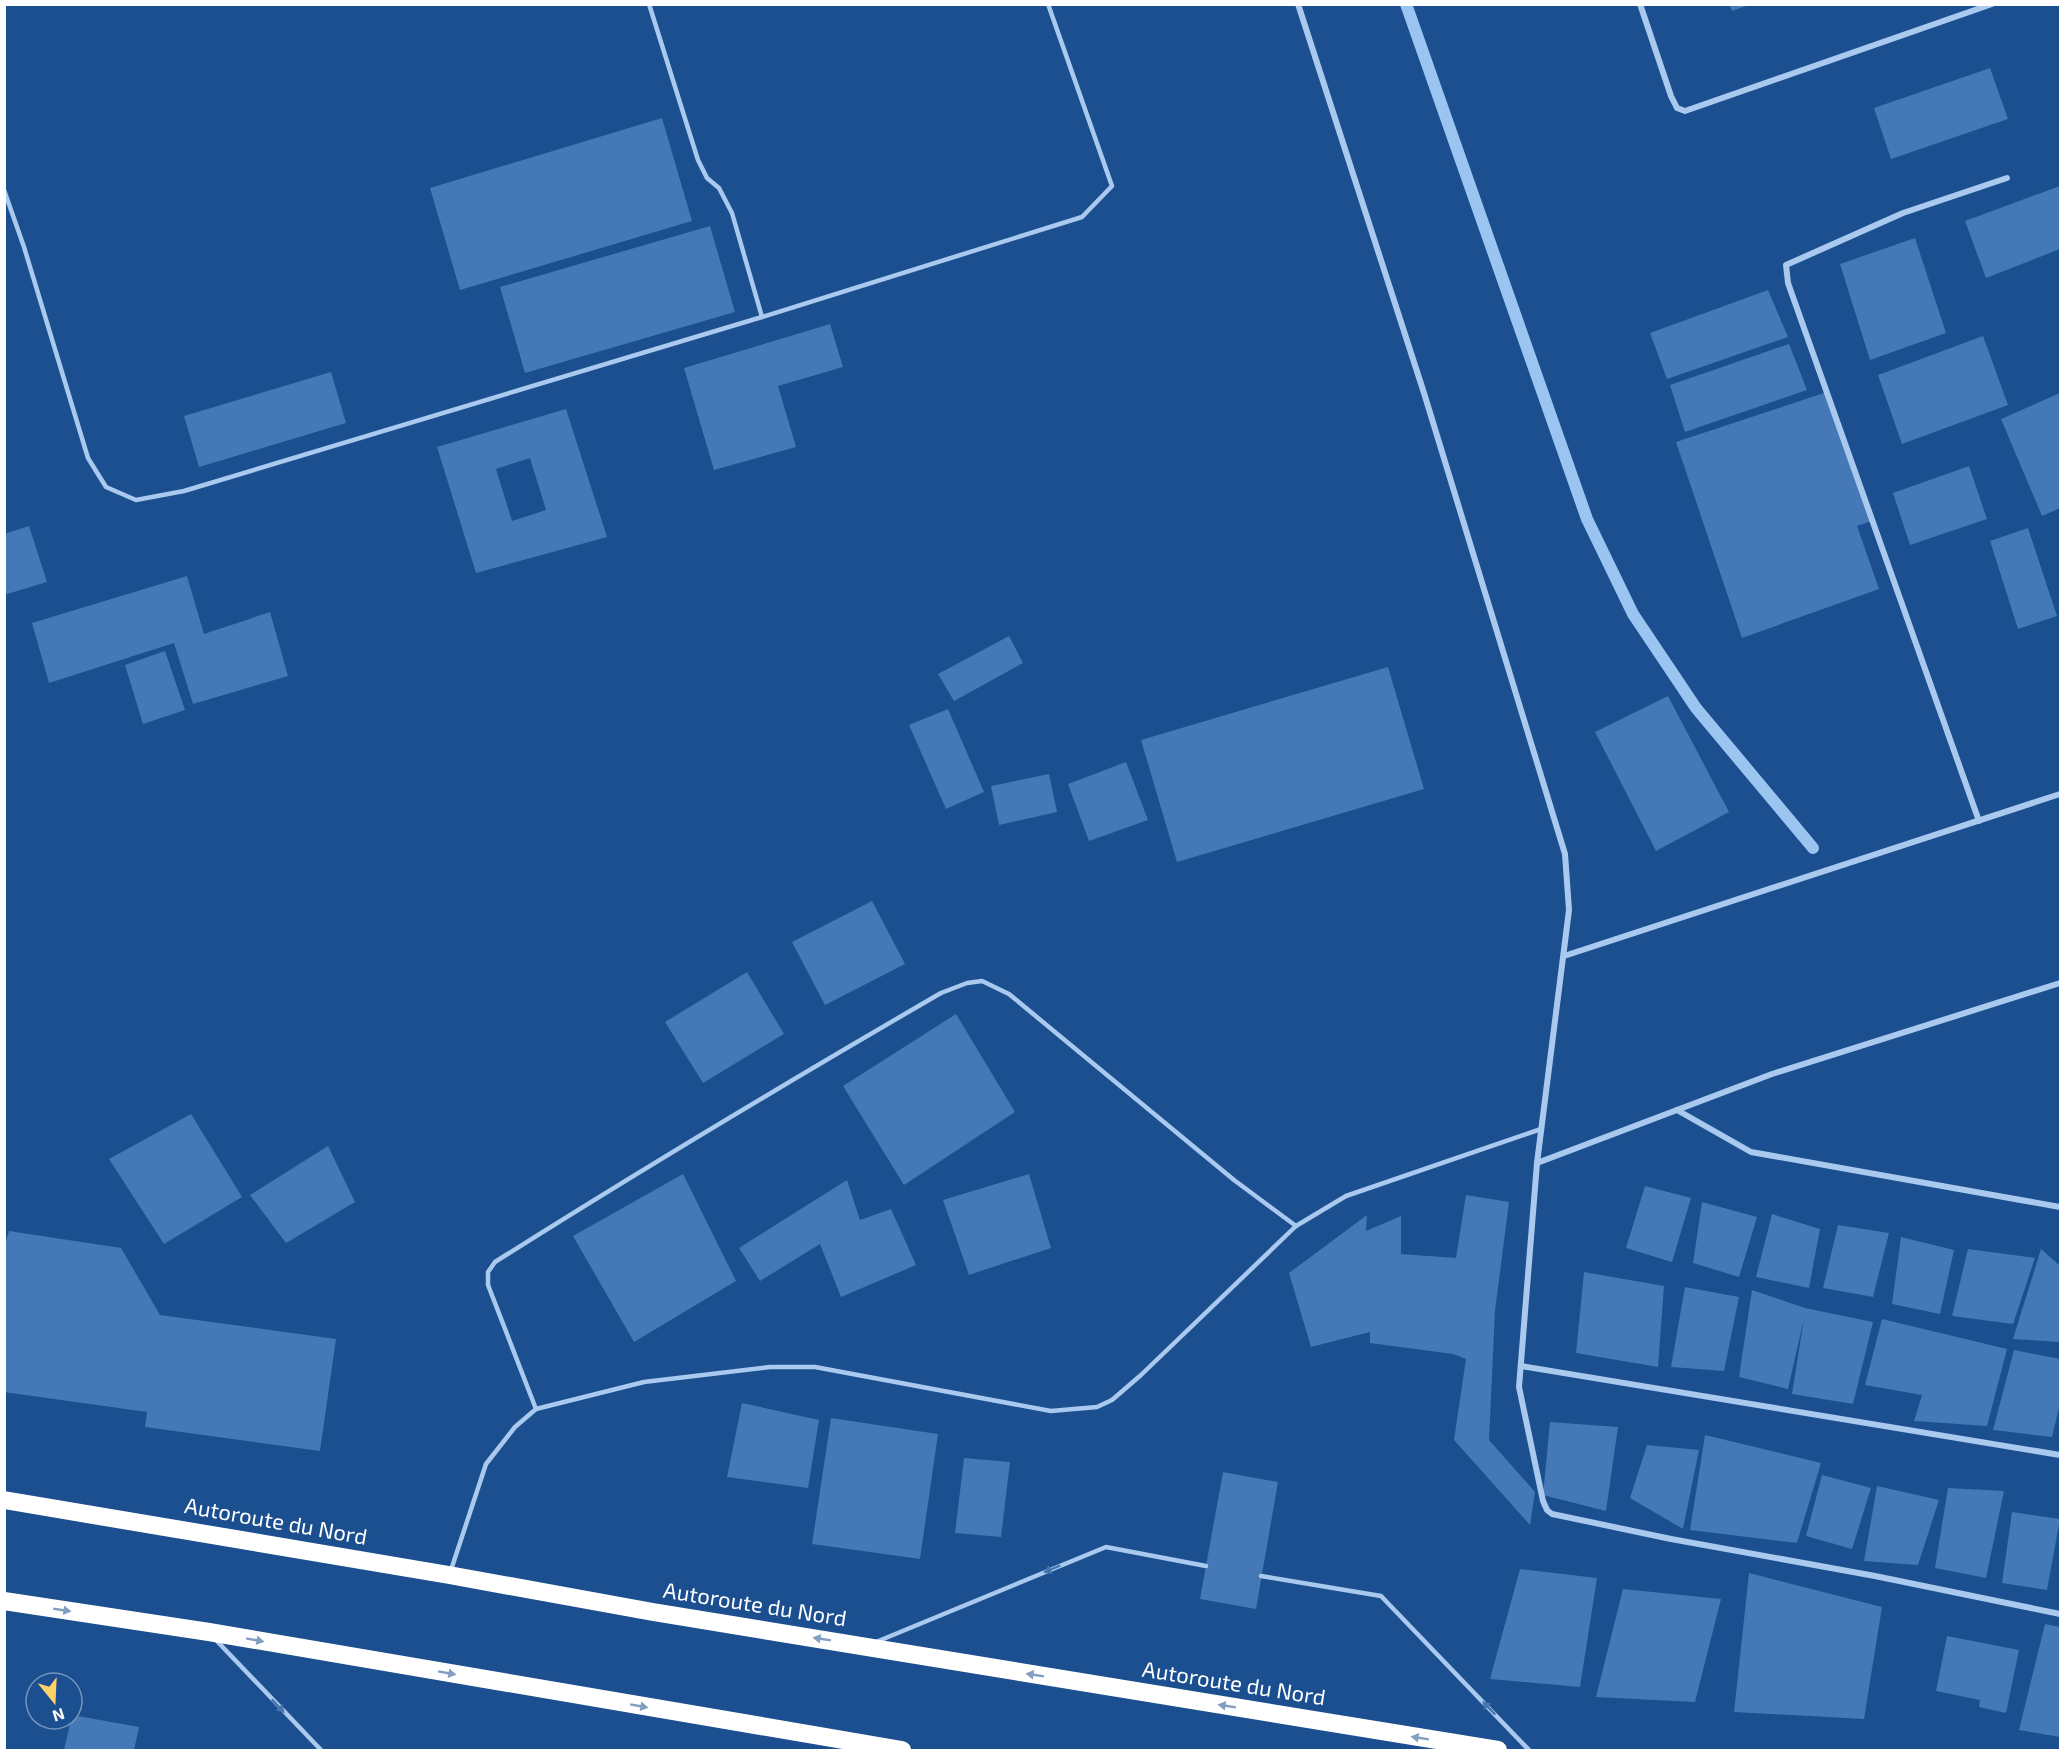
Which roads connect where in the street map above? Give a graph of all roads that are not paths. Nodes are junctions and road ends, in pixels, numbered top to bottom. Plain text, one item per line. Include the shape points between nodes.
1 (649, 4) edge
2 (1048, 4) edge
3 (1298, 4) edge
4 (1640, 4) edge
5 (1988, 5) edge
6 (2007, 177) dead end
7 (4, 189) edge
8 (762, 316) junction
9 (2061, 794) edge
10 (1979, 821) junction
11 (1564, 956) junction
12 (2061, 983) edge
13 (1677, 1110) junction
14 (1541, 1129) junction
15 (1537, 1163) junction
16 (2061, 1207) edge
17 (1296, 1226) junction
18 (1521, 1366) junction
19 (536, 1409) junction
20 (2061, 1455) edge
21 (4, 1500) edge
22 (1206, 1566) dead end
23 (449, 1575) junction
24 (1261, 1576) dead end
25 (4, 1601) edge
26 (2061, 1614) edge
27 (209, 1632) junction
28 (866, 1647) junction
29 (321, 1750) edge
30 (902, 1750) edge
31 (1498, 1750) edge
32 (1529, 1750) edge

1 - 8 lane via 698,160 732,213
2 - 8 lane via 1112,186 1100,200 1082,217
3 - 11 street via 1424,393 1565,854 1569,910
4 - 5 street via 1671,96 1677,108 1685,111
6 - 10 street via 1903,213 1786,265 1788,283
7 - 8 lane via 88,458 106,487 136,500 184,491
9 - 10 street
10 - 11 street
11 - 14 street
12 - 13 street via 1772,1074
13 - 15 street
13 - 16 street via 1751,1152
14 - 15 street
14 - 17 lane via 1346,1196
15 - 18 street
17 - 19 lane via 1141,1375 1112,1400 1097,1407 1051,1411 815,1367 770,1367 644,1382
17 - 19 lane via 1009,994 982,981 967,983 941,993 772,1091 495,1262 488,1272 488,1285
18 - 20 street
18 - 26 street via 1519,1387 1543,1501 1552,1514
19 - 23 lane via 515,1427 486,1464
21 - 23 highway, Autoroute du Nord
22 -> 28 lane via 1106,1547
28 -> 23 highway, Autoroute du Nord
32 -> 24 lane via 1381,1596
25 -> 27 highway
27 -> 29 lane
27 -> 30 highway
31 -> 28 highway, Autoroute du Nord

